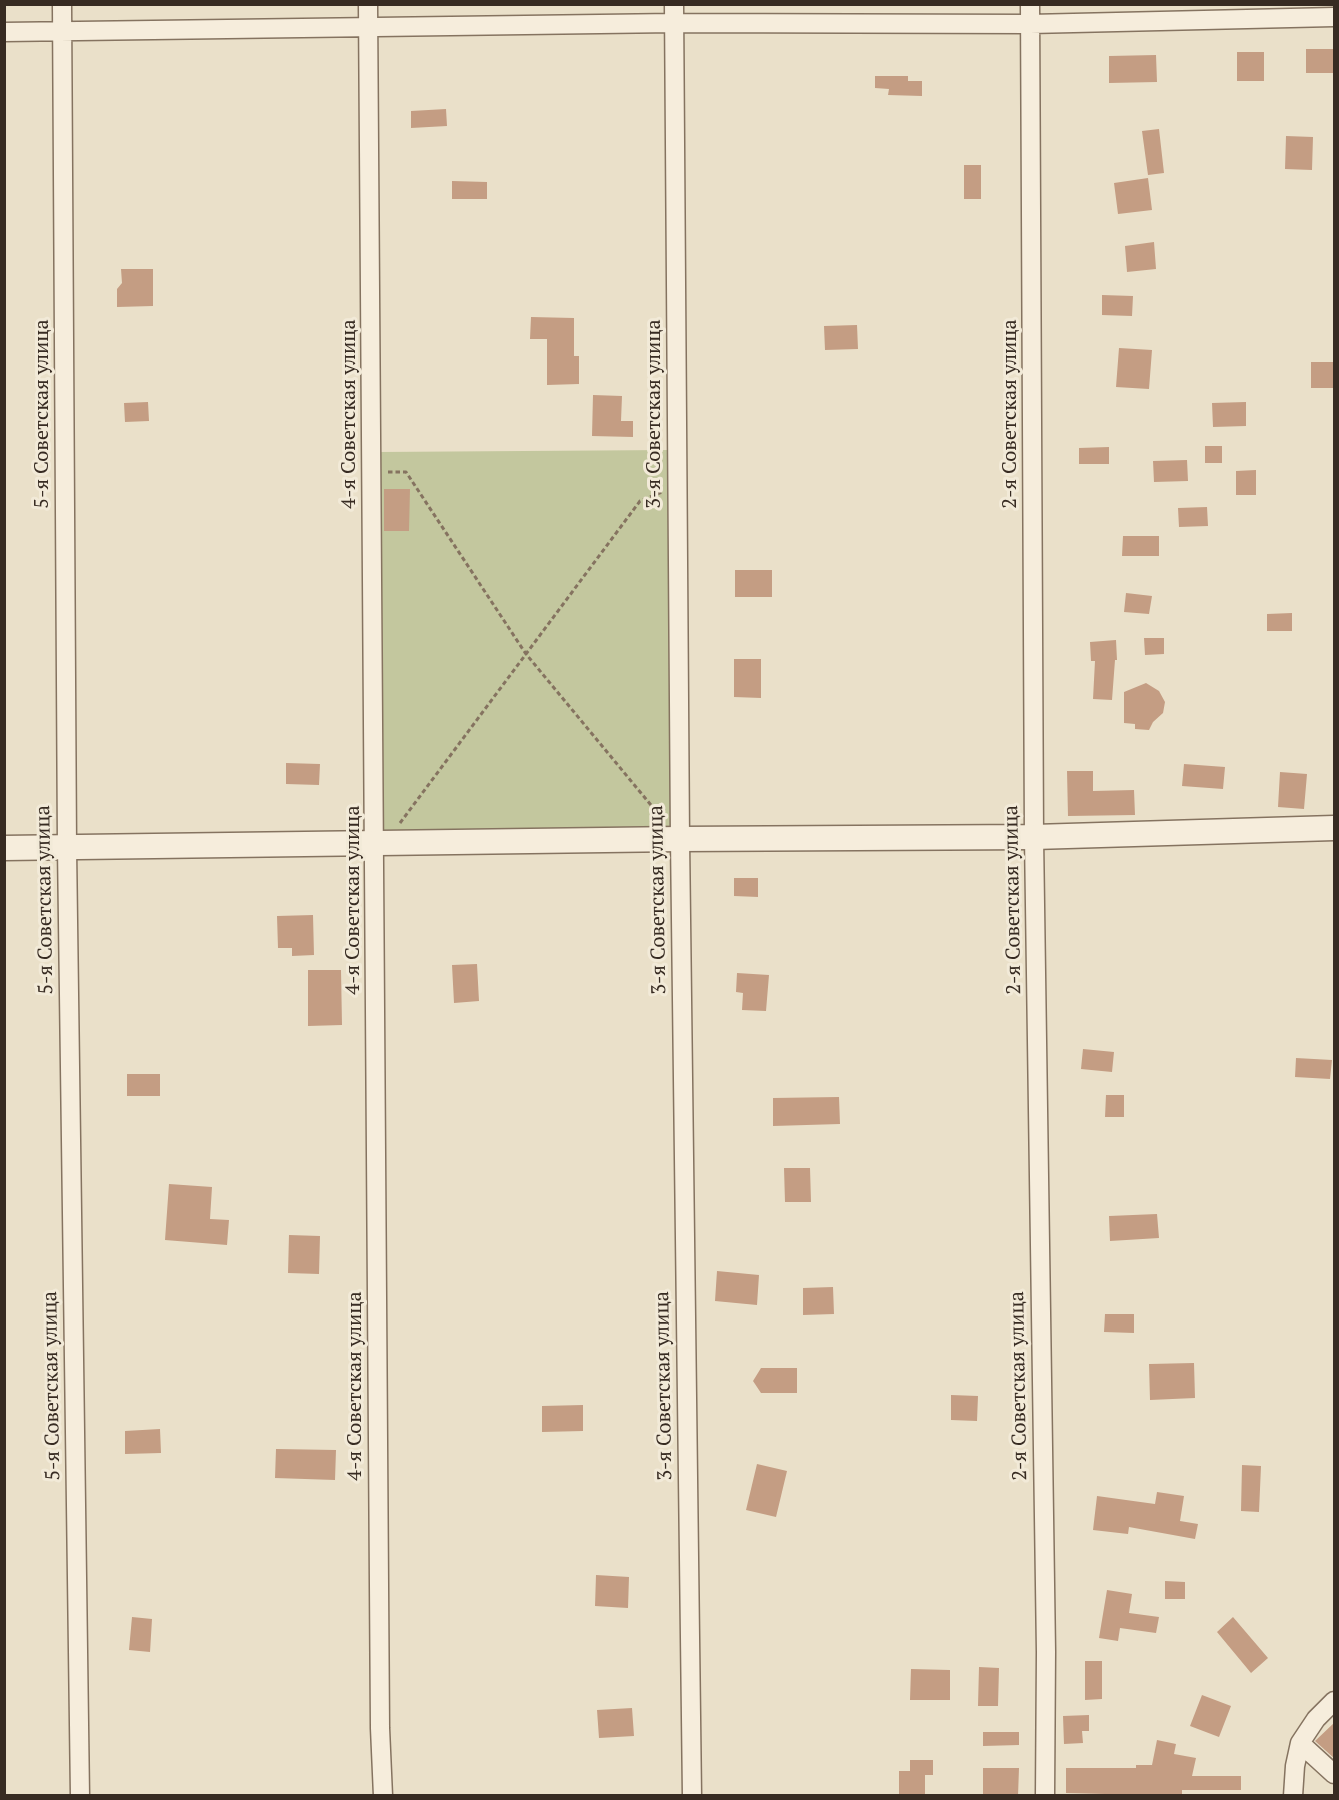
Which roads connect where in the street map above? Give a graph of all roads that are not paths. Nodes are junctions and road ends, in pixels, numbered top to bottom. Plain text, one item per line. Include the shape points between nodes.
1 (62, 4) edge
2 (368, 4) edge
3 (1030, 4) edge
4 (674, 14) edge
5 (1335, 17) edge
6 (1030, 24) junction
7 (368, 27) junction
8 (63, 31) junction
9 (4, 32) edge
10 (680, 828) junction
11 (1335, 828) edge
12 (375, 835) junction
13 (1034, 837) junction
14 (4, 848) edge
15 (67, 848) junction
16 (1335, 1701) edge
17 (1300, 1743) junction
18 (1335, 1774) edge
19 (80, 1796) edge
20 (383, 1796) edge
21 (692, 1796) edge
22 (1045, 1796) edge
23 (1293, 1796) edge

1 - 8 street, 5-я Советская улица
2 - 7 street, 4-я Советская улица
3 - 6 street, 2-я Советская улица
4 - 6 street
4 - 7 street
4 - 10 street, 3-я Советская улица
5 - 6 street
6 - 13 street, 2-я Советская улица
7 - 8 street
7 - 12 street, 4-я Советская улица
8 - 9 street
8 - 15 street, 5-я Советская улица
10 - 12 street
10 - 13 street
10 - 21 street, 3-я Советская улица
11 - 13 street
12 - 15 street
12 - 20 street, 4-я Советская улица
13 - 22 street, 2-я Советская улица
14 - 15 street
15 - 19 street, 5-я Советская улица
16 - 17 street via 1316,1719
17 - 18 street
17 - 23 street

